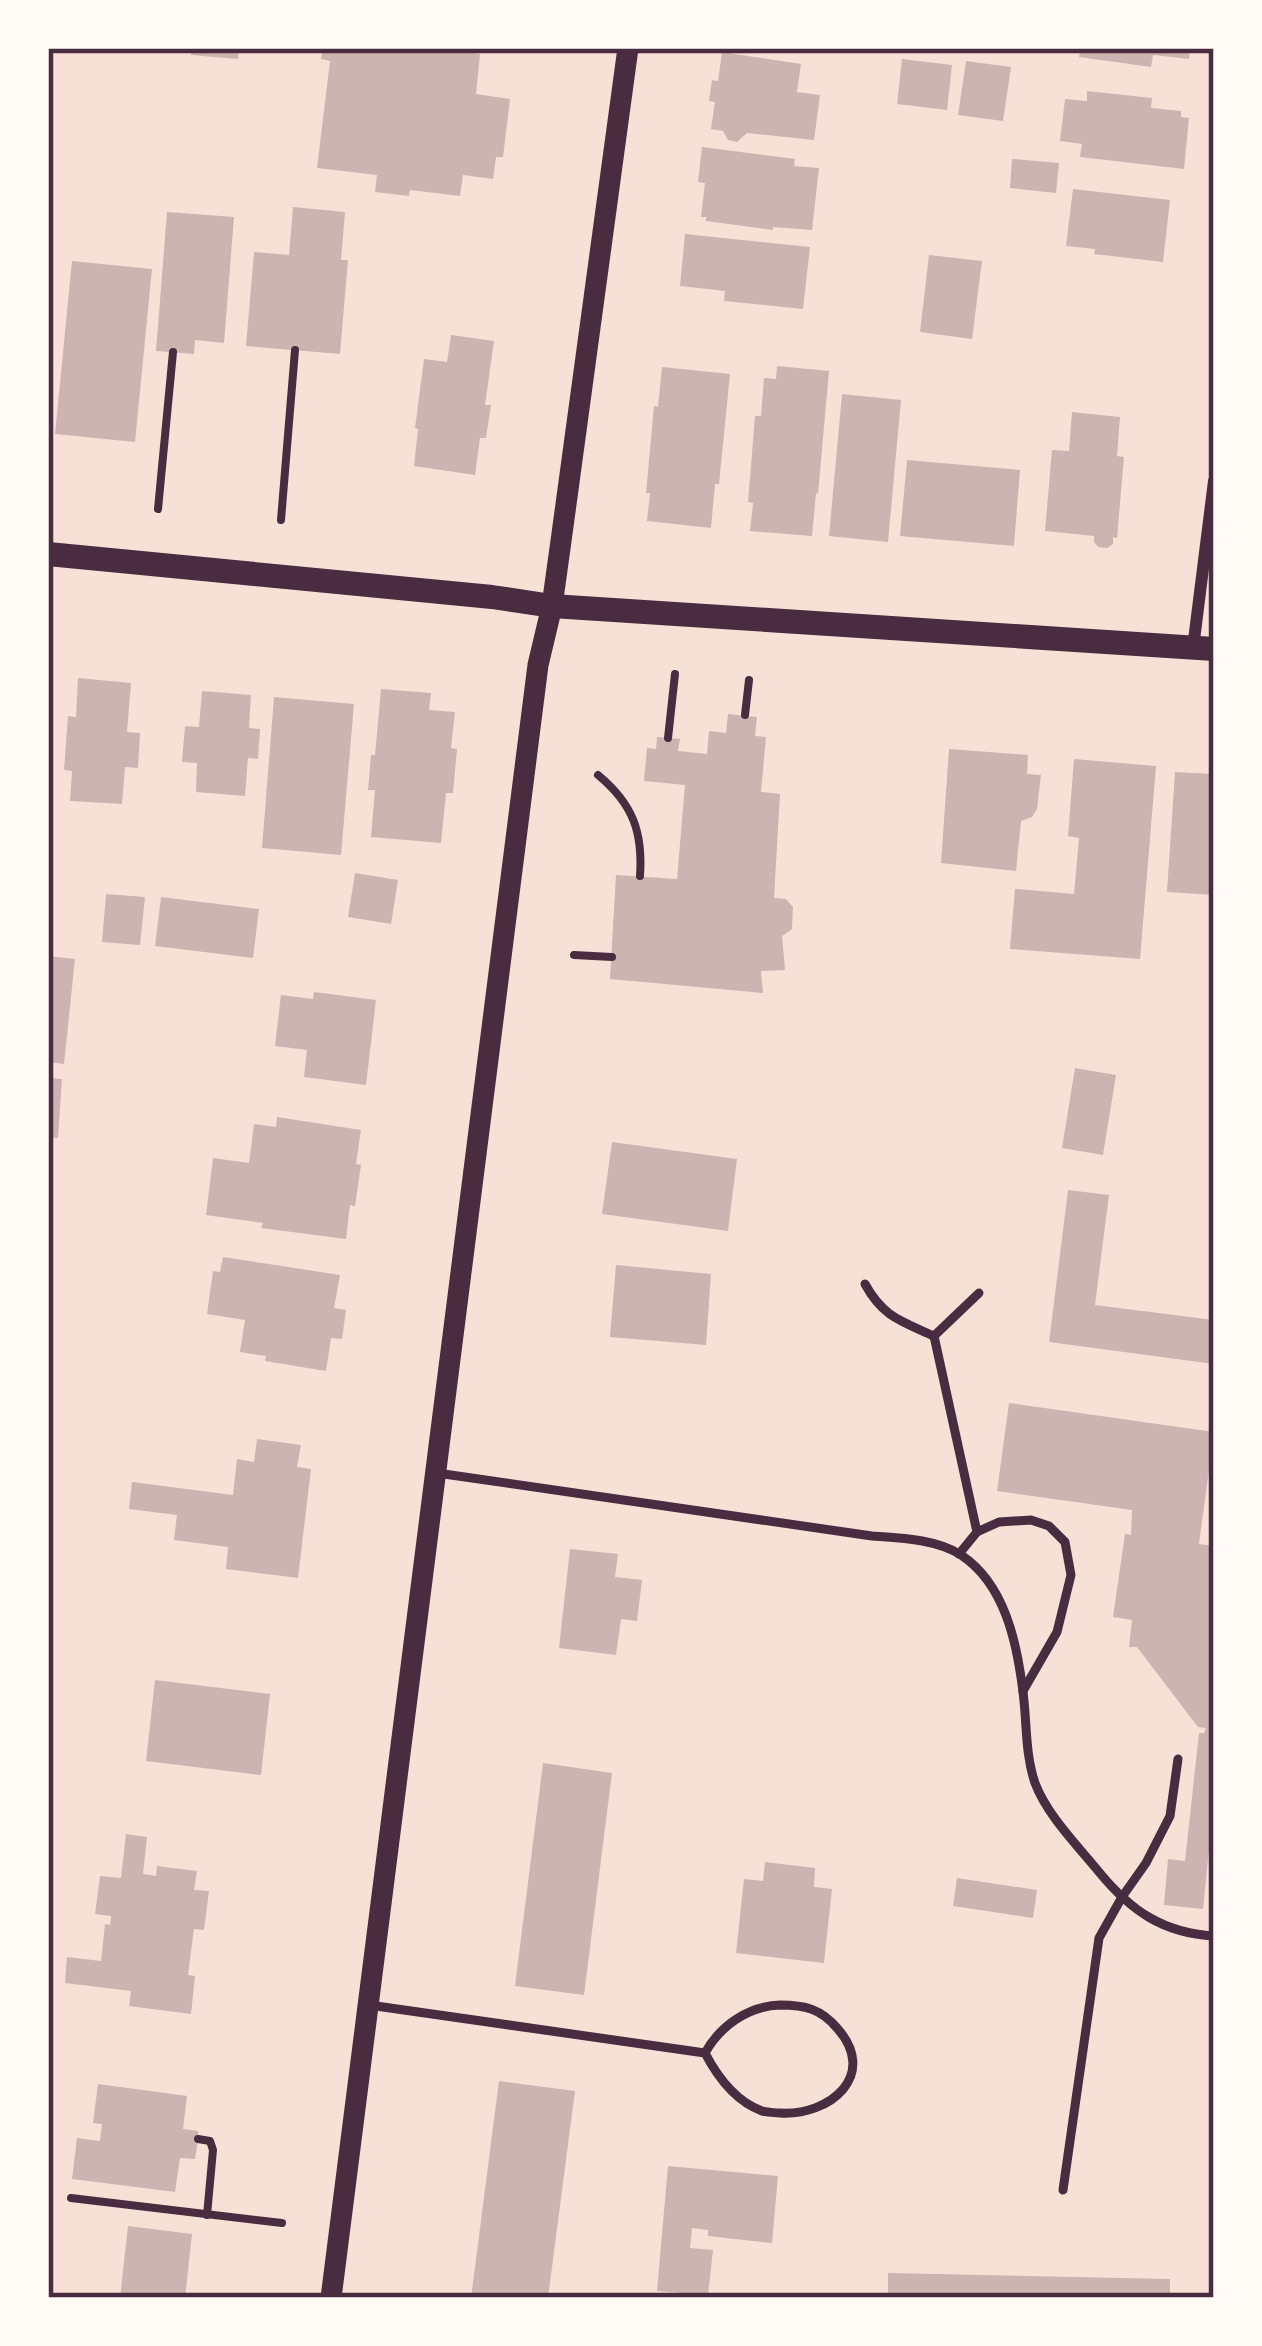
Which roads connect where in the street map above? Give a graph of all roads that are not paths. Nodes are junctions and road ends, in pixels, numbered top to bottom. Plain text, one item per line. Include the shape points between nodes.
1 (628, 48) edge
2 (1214, 481) edge
3 (48, 554) edge
4 (552, 606) junction
5 (1203, 648) edge
6 (865, 1283) dead end
7 (979, 1293) dead end
8 (934, 1336) junction
9 (437, 1473) junction
10 (977, 1532) junction
11 (959, 1554) junction
12 (1023, 1691) junction
13 (1178, 1759) dead end
14 (1122, 1897) junction
15 (1214, 1936) edge
16 (369, 2006) junction
17 (705, 2053) junction
18 (1063, 2190) dead end
19 (331, 2298) edge

1 - 4 street
2 - 5 street
3 - 4 main road
4 - 5 main road
4 - 9 street via 538,664
6 - 8 lane via 876,1304
7 - 8 lane
8 - 10 lane
9 - 11 lane via 903,1538
9 - 16 street
10 - 11 lane
10 - 12 lane via 1031,1520 1065,1542 1071,1575 1057,1632
11 - 12 lane via 1000,1597
12 - 14 lane via 1035,1784
13 - 14 lane via 1170,1816
14 - 15 lane via 1155,1923
14 - 18 lane via 1099,1938
16 - 17 lane
16 - 19 street
17 - 17 lane via 719,2080 763,2112 822,2107 853,2073 844,2036 825,2014 800,2006 752,2011 716,2033

